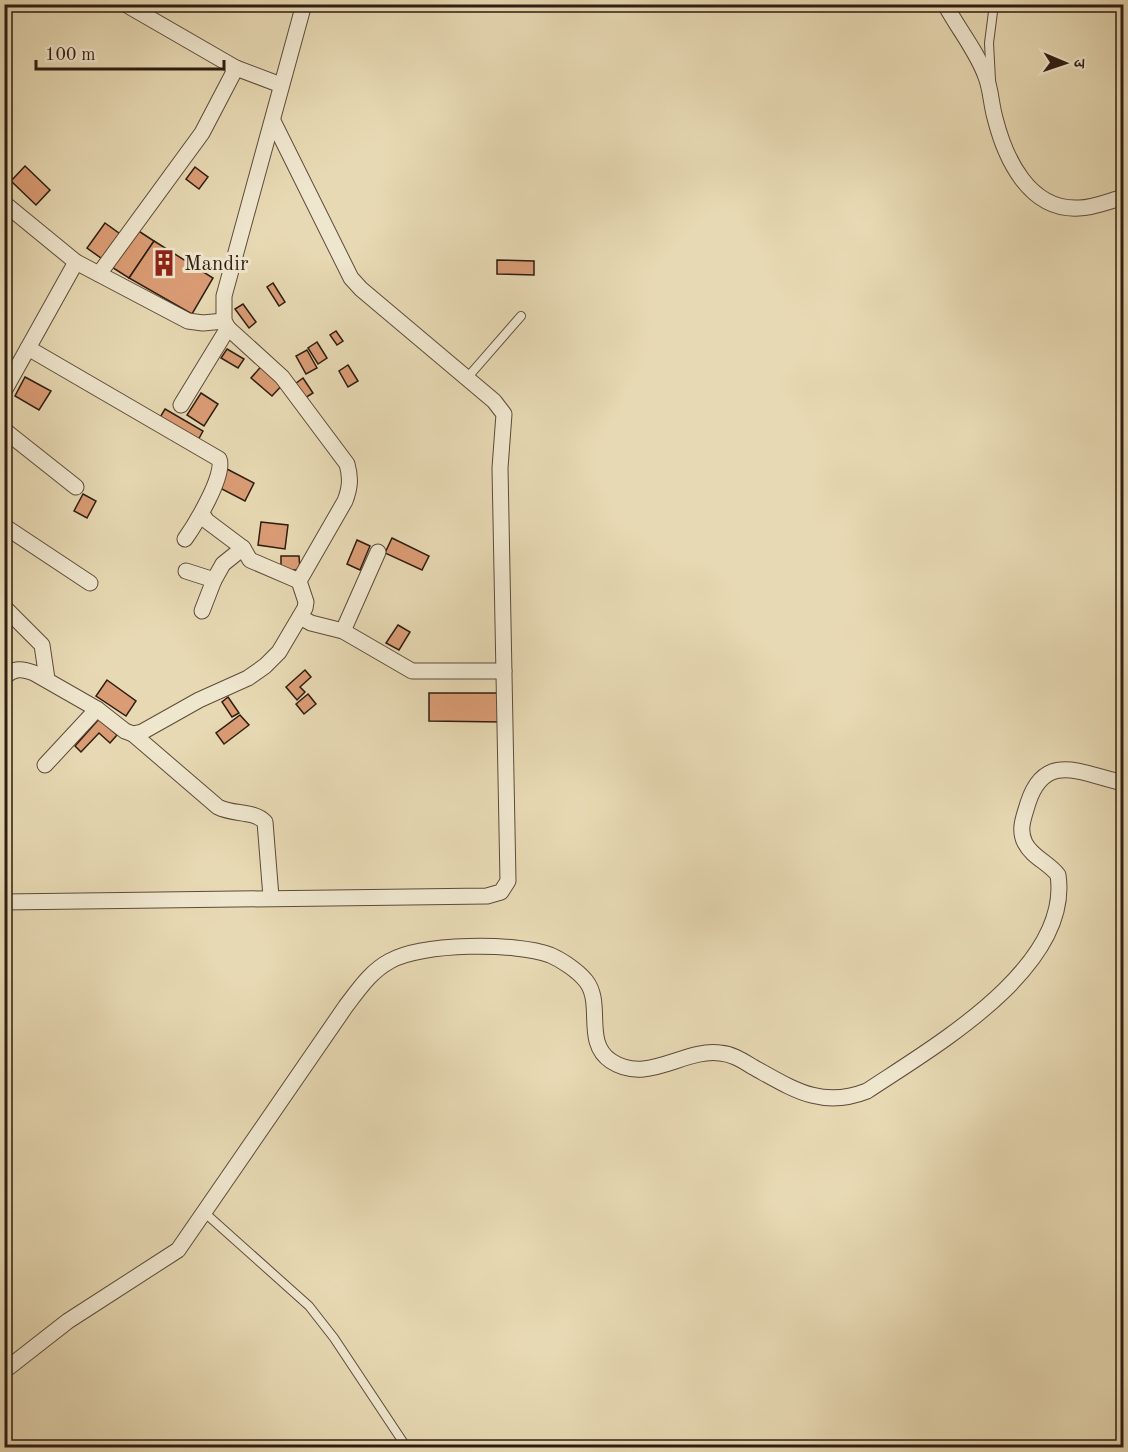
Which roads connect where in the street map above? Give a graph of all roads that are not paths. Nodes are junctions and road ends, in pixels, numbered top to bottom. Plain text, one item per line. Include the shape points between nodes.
1 (304, 4) edge
2 (945, 4) edge
3 (994, 4) edge
4 (132, 6) edge
5 (236, 68) junction
6 (280, 85) junction
7 (990, 91) junction
8 (273, 121) junction
9 (1124, 197) edge
10 (4, 203) edge
11 (76, 262) junction
12 (99, 274) junction
13 (521, 316) dead end
14 (226, 324) junction
15 (27, 348) junction
16 (467, 378) junction
17 (4, 391) edge
18 (180, 405) dead end
19 (4, 430) edge
20 (76, 487) dead end
21 (202, 514) junction
22 (4, 526) edge
23 (185, 539) dead end
24 (243, 548) junction
25 (378, 552) dead end
26 (186, 571) dead end
27 (214, 580) junction
28 (299, 581) junction
29 (90, 583) dead end
30 (4, 607) edge
31 (202, 611) dead end
32 (300, 617) junction
33 (344, 632) junction
34 (504, 671) junction
35 (4, 677) edge
36 (46, 679) junction
37 (97, 709) junction
38 (133, 734) junction
39 (45, 765) dead end
40 (1124, 783) edge
41 (271, 897) junction
42 (4, 902) edge
43 (204, 1214) junction
44 (4, 1371) edge
45 (407, 1448) edge

1 - 6 street
2 - 7 street via 979,60
3 - 7 lane via 989,43
4 - 5 street
5 - 6 street
5 - 12 street via 202,133
6 - 8 street
7 - 9 street via 1003,144 1034,193 1066,208
8 - 14 street via 224,296
8 - 16 street via 351,278
10 - 11 street
11 - 12 street
11 - 15 street
12 - 14 street via 188,321
13 - 16 lane
14 - 18 street
14 - 28 street via 282,377 347,465 350,489
15 - 17 street
15 - 21 street via 219,459 221,470
16 - 34 street via 504,414 500,468
19 - 20 street
21 - 23 street
21 - 24 street
22 - 29 street
24 - 27 street via 223,564
24 - 28 street via 250,560
25 - 33 street
26 - 27 street
27 - 31 street
28 - 32 street via 306,602
30 - 36 street via 42,645
32 - 33 street
32 - 38 street via 279,652 248,678
33 - 34 street via 412,671
34 - 41 street via 508,881 501,892 487,896
35 - 36 street via 14,669 24,669
36 - 37 street
37 - 38 street
37 - 39 street
38 - 41 street via 218,807 266,822
40 - 43 street via 1065,769 1055,769 1041,777 1033,788 1021,832 1028,849 1058,875 1059,894 1044,944 1000,995 867,1091 838,1099 811,1096 735,1056 718,1052 700,1053 658,1068 620,1065 599,1049 592,992 587,982 556,957 518,948 427,948 388,961 366,980
41 - 42 street
43 - 44 street via 178,1250 68,1321
43 - 45 lane via 309,1305

